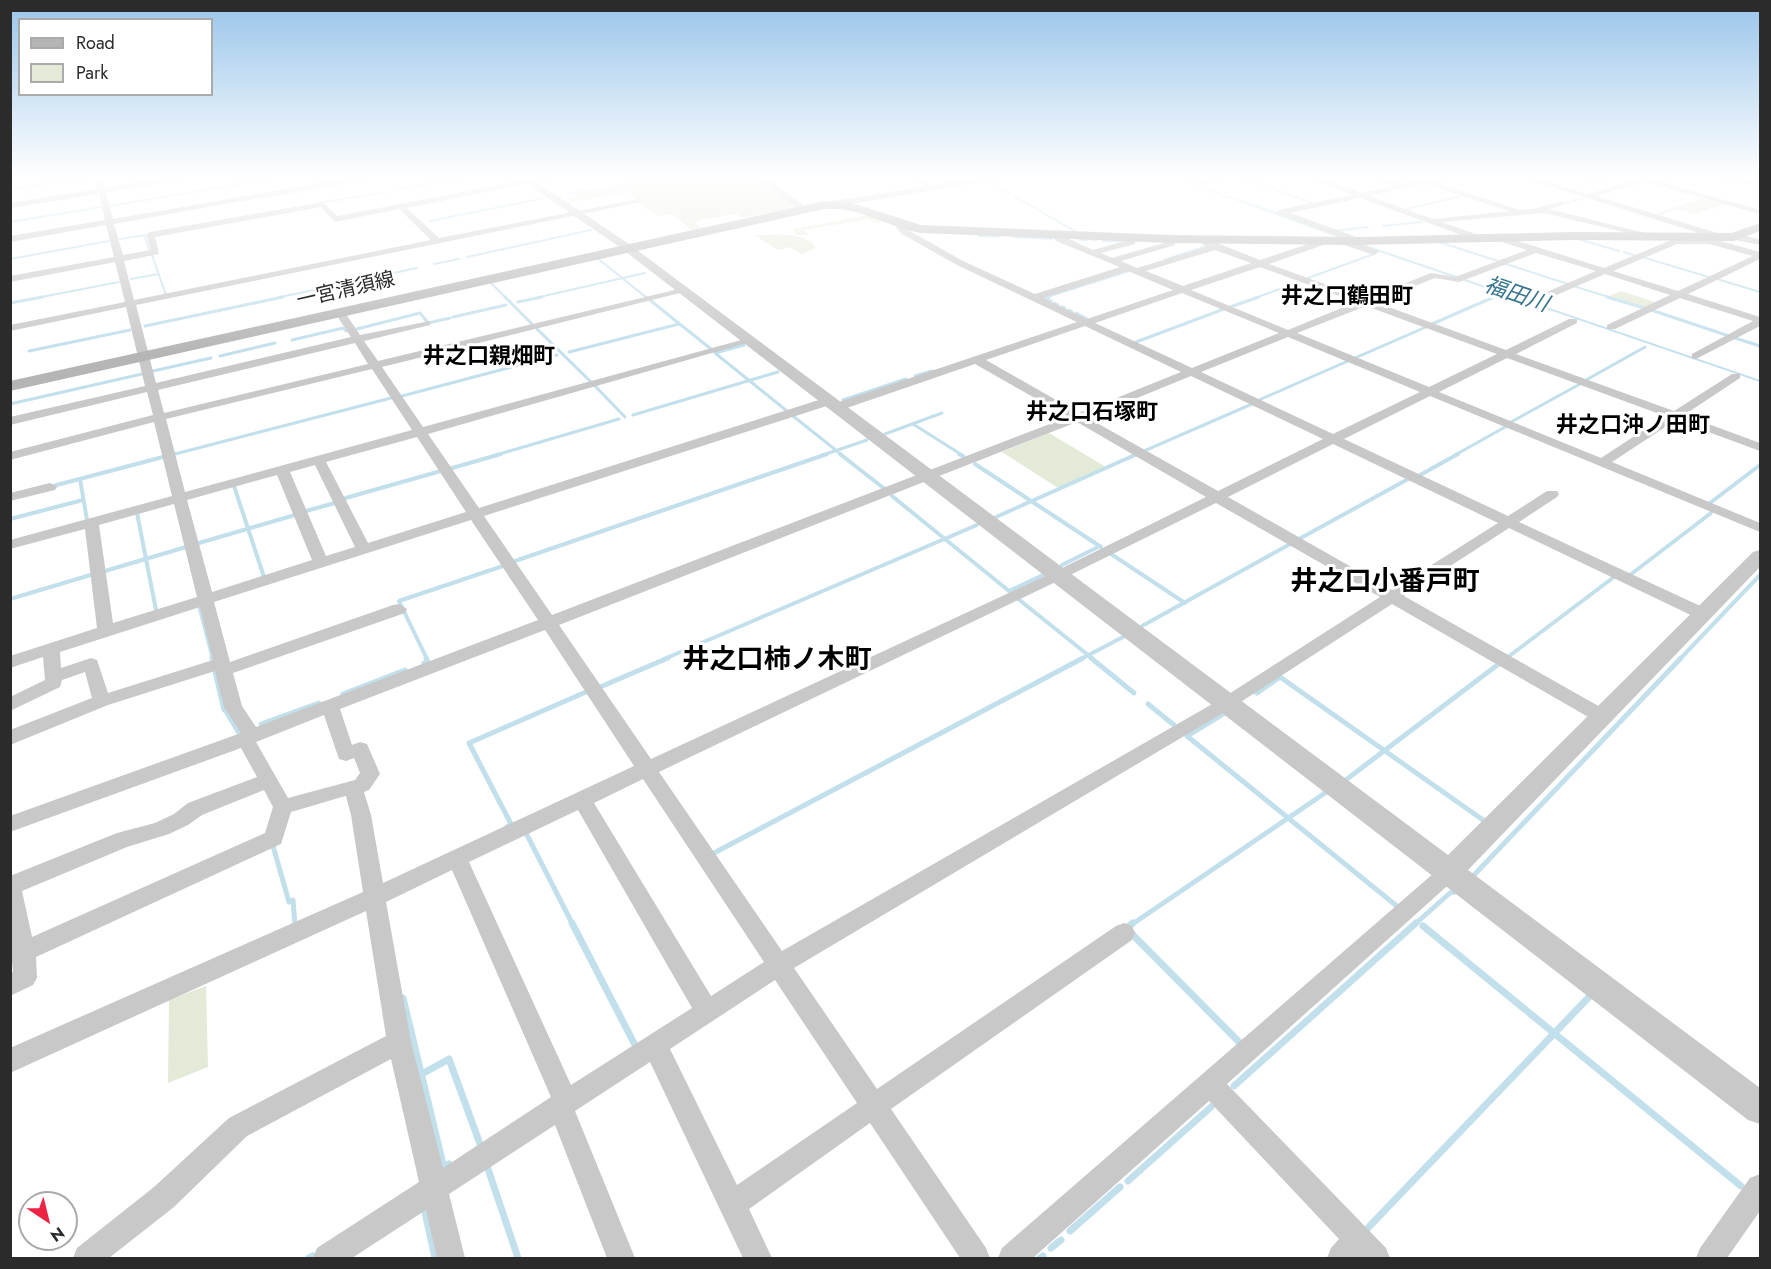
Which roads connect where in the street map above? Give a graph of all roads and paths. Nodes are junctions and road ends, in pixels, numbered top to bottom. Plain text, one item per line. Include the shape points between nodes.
1 (37, 235) edge
2 (114, 235) edge
3 (150, 235) edge
4 (431, 235) edge
5 (465, 235) edge
6 (608, 235) edge
7 (675, 235) edge
8 (910, 235) edge
9 (1038, 235) edge
10 (1335, 235) edge
11 (1470, 235) edge
12 (1650, 235) edge
13 (1706, 235) edge
14 (1726, 235) edge
15 (1056, 236) junction
16 (1653, 236) junction
17 (1133, 238) junction
18 (1342, 238) junction
19 (1478, 238) junction
20 (1499, 238) junction
21 (1715, 238) junction
22 (1171, 239) junction
23 (10, 240) edge
24 (437, 241) junction
25 (1761, 242) edge
26 (1209, 243) junction
27 (625, 246) junction
28 (1534, 250) junction
29 (1374, 252) dead end
30 (1091, 253) junction
31 (1761, 256) edge
32 (120, 259) junction
33 (1112, 261) junction
34 (1260, 263) junction
35 (1133, 270) junction
36 (1603, 272) junction
37 (10, 279) edge
38 (1183, 290) junction
39 (683, 291) junction
40 (1679, 295) junction
41 (1034, 298) junction
42 (1534, 301) dead end
43 (1366, 302) junction
44 (131, 303) junction
45 (340, 313) junction
46 (1573, 321) dead end
47 (1761, 321) edge
48 (426, 323) dead end
49 (1087, 323) junction
50 (1611, 327) dead end
51 (10, 328) edge
52 (1288, 333) junction
53 (358, 339) junction
54 (749, 340) junction
55 (1506, 353) junction
56 (145, 355) junction
57 (1696, 356) dead end
58 (977, 360) junction
59 (376, 365) junction
60 (1191, 372) junction
61 (1736, 376) dead end
62 (10, 386) edge
63 (153, 387) junction
64 (1428, 391) junction
65 (833, 404) junction
66 (1674, 416) junction
67 (160, 417) junction
68 (1078, 417) junction
69 (10, 421) edge
70 (420, 432) junction
71 (1332, 438) junction
72 (1761, 447) edge
73 (10, 456) edge
74 (319, 460) junction
75 (1602, 463) junction
76 (282, 470) junction
77 (929, 477) junction
78 (50, 487) dead end
79 (1552, 494) dead end
80 (1217, 496) junction
81 (10, 497) edge
82 (180, 498) junction
83 (476, 514) junction
84 (1508, 522) junction
85 (92, 523) junction
86 (1761, 528) edge
87 (10, 545) edge
88 (364, 549) junction
89 (1761, 556) edge
90 (321, 563) junction
91 (1059, 575) junction
92 (1392, 596) junction
93 (206, 600) junction
94 (399, 609) dead end
95 (1703, 614) junction
96 (548, 621) junction
97 (106, 632) junction
98 (51, 649) junction
99 (10, 662) edge
100 (223, 667) junction
101 (54, 677) junction
102 (102, 701) junction
103 (1227, 703) junction
104 (10, 705) edge
105 (330, 705) junction
106 (1603, 717) junction
107 (248, 736) junction
108 (10, 738) edge
109 (648, 768) junction
110 (268, 780) junction
111 (353, 788) junction
112 (582, 799) junction
113 (283, 807) junction
114 (10, 824) edge
115 (457, 858) junction
116 (1449, 872) junction
117 (11, 897) edge
118 (373, 897) junction
119 (1124, 933) dead end
120 (24, 951) junction
121 (780, 964) junction
122 (10, 985) edge
123 (706, 1011) junction
124 (399, 1042) junction
125 (654, 1045) junction
126 (10, 1061) edge
127 (1210, 1084) junction
128 (563, 1104) junction
129 (874, 1105) junction
130 (1761, 1108) edge
131 (433, 1188) junction
132 (1761, 1188) edge
133 (732, 1203) junction
134 (1358, 1252) edge
135 (87, 1258) edge
136 (327, 1258) edge
137 (451, 1258) edge
138 (621, 1258) edge
139 (758, 1258) edge
140 (976, 1258) edge
141 (1012, 1258) edge
142 (1710, 1258) edge

1 - 23 street
2 - 32 street
3 - 32 street via 156,252
4 - 24 street
5 - 24 street
6 - 27 street
7 - 27 main road, 一宮清須線
8 - 41 street
9 - 15 main road, 一宮清須線
10 - 18 street
11 - 19 street
12 - 16 street
13 - 21 street
14 - 21 main road, 一宮清須線
15 - 17 main road, 一宮清須線
15 - 30 street
16 - 20 main road, 一宮清須線
16 - 21 main road, 一宮清須線
17 - 22 main road, 一宮清須線
17 - 30 street via 1132,242
18 - 19 main road, 一宮清須線
18 - 26 main road, 一宮清須線
18 - 29 street
18 - 34 street
19 - 20 main road, 一宮清須線
20 - 28 street
21 - 25 street
21 - 31 street
21 - 36 street via 1676,241
22 - 26 main road, 一宮清須線
22 - 33 street via 1172,243
24 - 44 street
26 - 34 street
26 - 35 street
27 - 39 street
27 - 45 main road, 一宮清須線
28 - 36 street
28 - 43 street via 1459,278 1434,275
30 - 33 street
31 - 40 street
32 - 37 street
32 - 44 street
33 - 35 street
34 - 38 street
34 - 43 street
35 - 38 street
35 - 41 street
36 - 40 street
36 - 42 street
38 - 49 street
38 - 52 street
39 - 54 street
39 - 59 street
40 - 47 street
40 - 50 street
41 - 49 street
43 - 52 street
43 - 55 street
44 - 51 street
44 - 56 street
45 - 53 street
45 - 56 main road, 一宮清須線
46 - 55 street
47 - 57 street
48 - 53 street
49 - 58 street
49 - 60 street
52 - 60 street
52 - 64 street
53 - 59 street
53 - 63 street
54 - 65 street
54 - 70 street
55 - 64 street
55 - 66 street
56 - 62 main road, 一宮清須線
56 - 63 street
58 - 65 street
58 - 68 street
59 - 67 street
59 - 70 street
60 - 68 street
60 - 71 street
61 - 66 street
63 - 67 street
63 - 69 street
64 - 71 street
64 - 75 street
65 - 77 street
65 - 83 street
66 - 72 street
66 - 75 street
67 - 73 street
67 - 82 street
68 - 77 street
68 - 80 street
70 - 74 street
70 - 83 street
71 - 80 street
71 - 84 street
74 - 76 street
74 - 88 street
75 - 86 street
76 - 82 street
76 - 90 street
77 - 91 street
77 - 96 street
78 - 81 street
79 - 84 street
80 - 91 street
80 - 92 street
82 - 85 street
82 - 93 street
83 - 88 street
83 - 96 street
84 - 92 street
84 - 95 street
85 - 87 street
85 - 97 street
88 - 90 street
89 - 95 street
90 - 93 street
91 - 103 street
91 - 109 street
92 - 103 street
92 - 106 street
93 - 97 street
93 - 100 street
94 - 100 street
95 - 106 street
96 - 105 street
96 - 109 street
97 - 98 street
98 - 99 street
98 - 101 street
100 - 102 street
100 - 107 street via 233,707
101 - 102 street via 91,664
101 - 104 street via 54,682
102 - 108 street
103 - 116 street
103 - 121 street
105 - 107 street
105 - 111 street via 346,754 360,749 370,774 362,785
106 - 116 street
107 - 110 street
107 - 114 street
109 - 112 street
109 - 121 street
110 - 113 street
110 - 117 street via 195,809 188,817 124,839
111 - 113 street
111 - 118 street
112 - 115 street
112 - 123 street
113 - 120 street via 273,838
115 - 118 street
115 - 128 street
116 - 127 street
116 - 130 street
117 - 120 street
118 - 124 street
118 - 126 street
119 - 129 street
120 - 122 street via 25,978
121 - 123 street
121 - 129 street
123 - 125 street
124 - 131 street
124 - 135 street via 238,1127 164,1197
125 - 128 street
125 - 133 street
127 - 134 street
127 - 141 street
128 - 131 street
128 - 138 street
129 - 133 street
129 - 140 street
131 - 136 street
131 - 137 street
132 - 142 street
133 - 139 street

